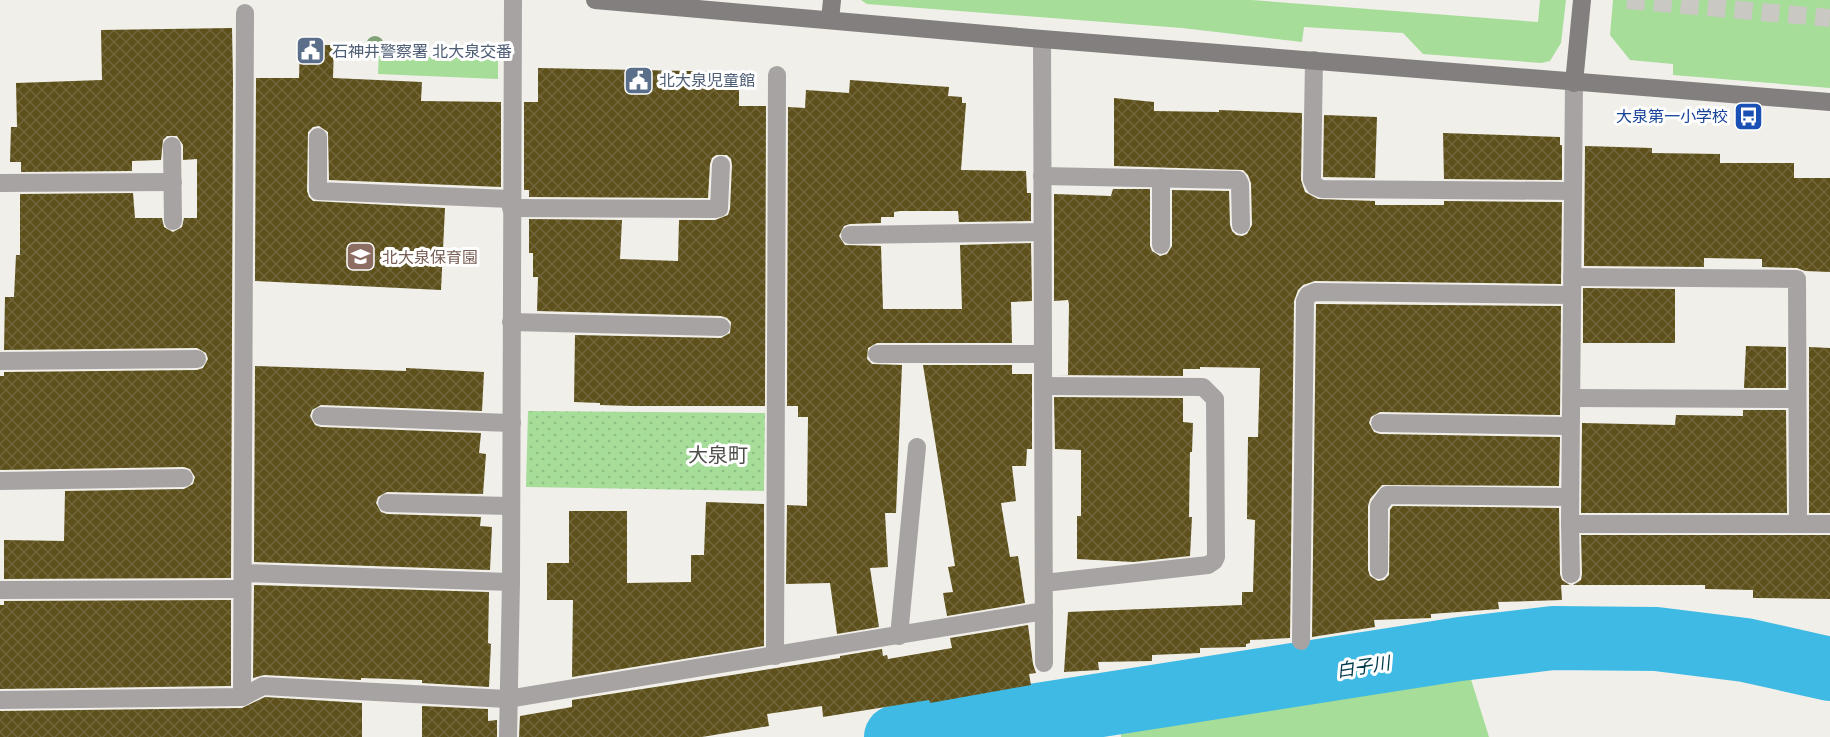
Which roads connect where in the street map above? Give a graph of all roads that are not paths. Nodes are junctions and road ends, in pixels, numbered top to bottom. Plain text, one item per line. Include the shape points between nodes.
1 (513, 0) edge
2 (596, 0) edge
3 (832, 0) edge
4 (1582, 0) edge
5 (245, 13) dead end
6 (830, 20) junction
7 (1042, 39) junction
8 (1314, 60) junction
9 (777, 75) dead end
10 (1574, 83) junction
11 (1830, 102) edge
12 (318, 137) dead end
13 (172, 146) dead end
14 (721, 165) dead end
15 (1042, 176) junction
16 (1161, 178) junction
17 (173, 182) junction
18 (0, 183) edge
19 (1573, 191) junction
20 (511, 204) junction
21 (173, 221) dead end
22 (1241, 225) dead end
23 (1042, 232) junction
24 (850, 235) dead end
25 (1161, 245) dead end
26 (1572, 277) junction
27 (1572, 295) junction
28 (511, 322) junction
29 (721, 327) dead end
30 (877, 354) dead end
31 (1043, 354) junction
32 (197, 359) dead end
33 (0, 361) edge
34 (1043, 386) junction
35 (1571, 398) junction
36 (1797, 399) junction
37 (321, 417) dead end
38 (512, 423) junction
39 (1380, 423) dead end
40 (1570, 426) junction
41 (917, 447) dead end
42 (184, 478) dead end
43 (0, 482) edge
44 (1570, 496) junction
45 (387, 503) dead end
46 (511, 506) junction
47 (1569, 524) junction
48 (1798, 524) junction
49 (1830, 524) edge
50 (1379, 570) dead end
51 (1571, 574) dead end
52 (242, 581) junction
53 (511, 582) junction
54 (1044, 583) junction
55 (0, 590) edge
56 (1044, 610) junction
57 (899, 636) junction
58 (1301, 641) dead end
59 (775, 656) junction
60 (1044, 663) dead end
61 (242, 697) junction
62 (0, 699) edge
63 (507, 699) junction
64 (507, 737) edge

1 - 20 street
2 - 6 street
3 - 6 street
4 - 10 street
5 - 52 street
6 - 7 street
7 - 8 street
7 - 15 street
8 - 10 street
8 - 19 street via 1315,186
9 - 59 street
10 - 11 street
10 - 19 street
12 - 20 street via 318,191
13 - 17 street
14 - 20 street via 719,208 715,209
15 - 16 street
15 - 23 street
16 - 22 street via 1238,180
16 - 25 street
17 - 18 street
17 - 21 street
19 - 26 street
20 - 28 street
23 - 24 street
23 - 31 street
26 - 27 street
26 - 36 street via 1797,279
27 - 35 street
27 - 58 street via 1308,295
28 - 29 street
28 - 38 street
30 - 31 street
31 - 34 street
32 - 33 street
34 - 54 street
34 - 54 street via 1203,387 1215,399 1216,422 1214,561 1208,565
35 - 36 street
35 - 40 street
36 - 48 street
37 - 38 street
38 - 46 street
39 - 40 street
40 - 44 street
41 - 57 street
42 - 43 street
44 - 47 street
44 - 50 street via 1387,495 1378,507
45 - 46 street
46 - 53 street
47 - 48 street
47 - 51 street
48 - 49 street
52 - 53 street
52 - 55 street
52 - 61 street
53 - 63 street
54 - 56 street
56 - 57 street
56 - 60 street
57 - 59 street
59 - 63 street
61 - 62 street
61 - 63 street via 263,686
63 - 64 street

